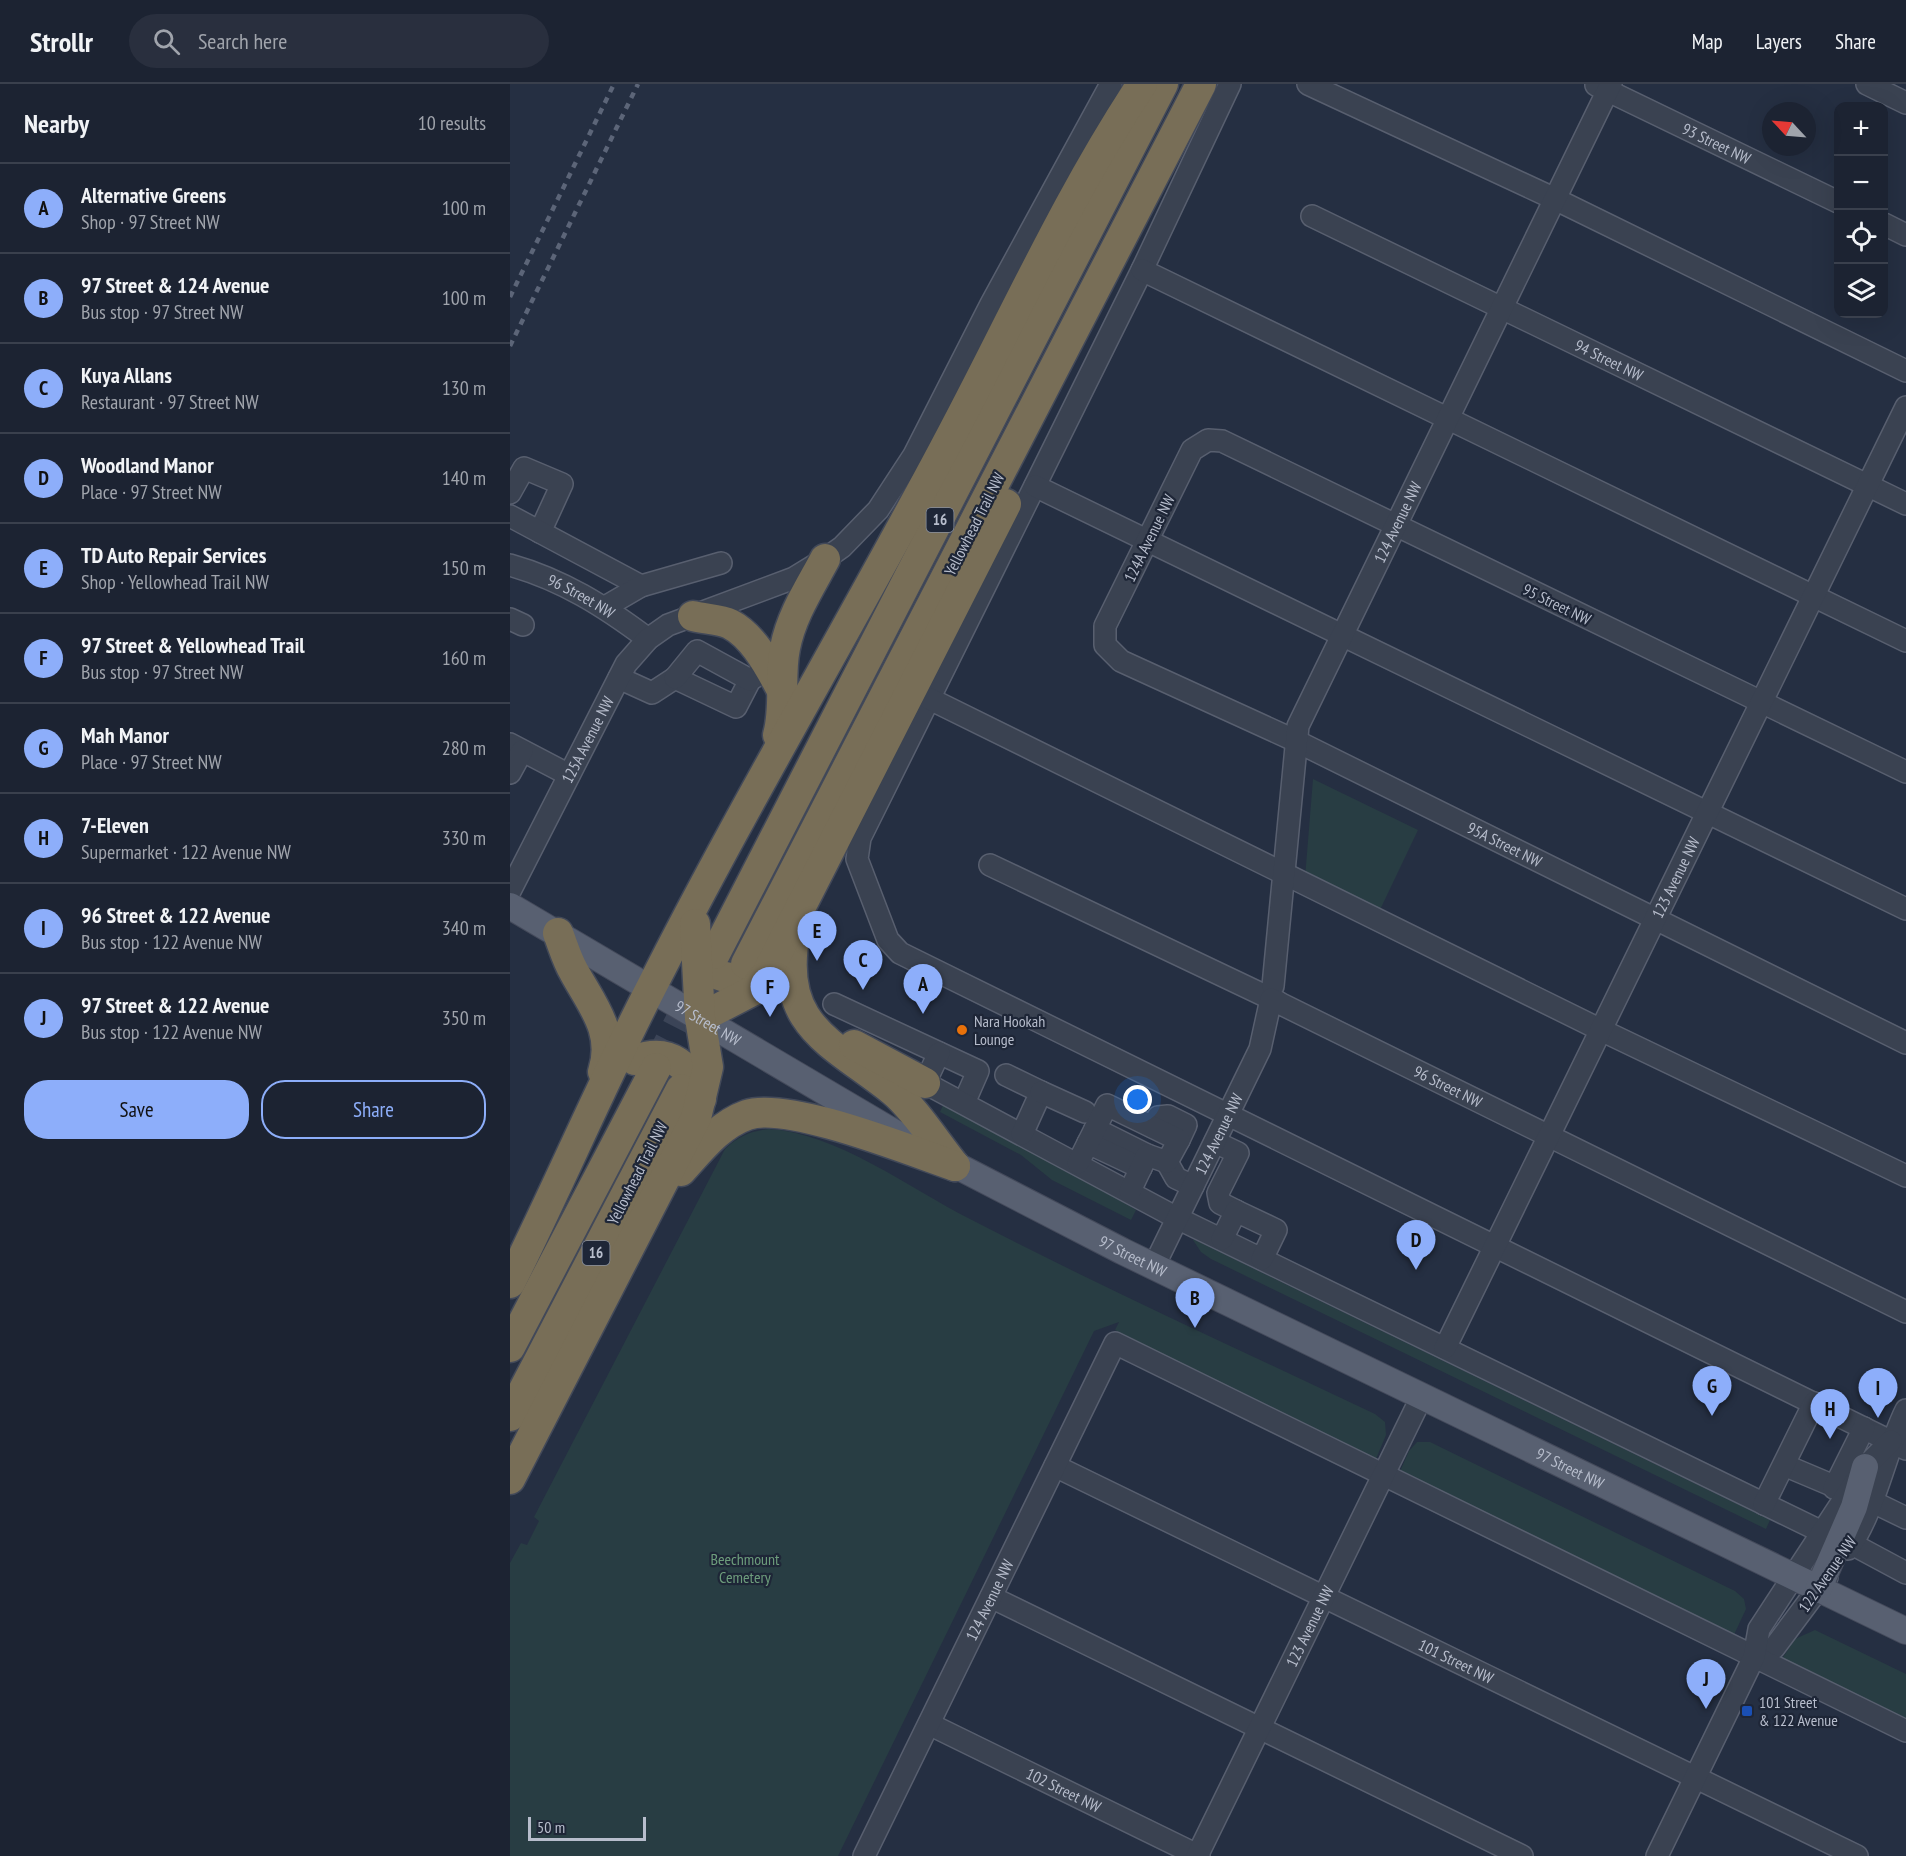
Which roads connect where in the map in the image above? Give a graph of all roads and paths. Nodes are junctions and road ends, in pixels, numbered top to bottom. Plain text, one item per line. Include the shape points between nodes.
1 (1111, 84) edge
2 (1142, 84) edge
3 (1163, 84) edge
4 (1201, 84) edge
5 (1230, 84) edge
6 (1308, 84) edge
7 (1867, 84) edge
8 (1605, 86) edge
9 (1906, 103) edge
10 (1143, 198) junction
11 (1555, 199) junction
12 (1834, 200) edge
13 (1312, 216) dead end
14 (1888, 226) edge
15 (1906, 235) edge
16 (1142, 270) junction
17 (1501, 307) junction
18 (1906, 371) edge
19 (1906, 407) edge
20 (1446, 418) junction
21 (1208, 440) joint
22 (1867, 485) junction
23 (1035, 486) junction
24 (510, 493) edge
25 (1906, 504) edge
26 (510, 516) edge
27 (1394, 525) junction
28 (540, 532) junction
29 (1148, 540) junction
30 (825, 559) junction
31 (721, 563) dead end
32 (510, 565) edge
33 (641, 586) junction
34 (1814, 596) junction
35 (604, 607) junction
36 (693, 616) junction
37 (1340, 635) junction
38 (648, 639) junction
39 (1906, 641) edge
40 (1105, 645) joint
41 (760, 674) junction
42 (619, 678) junction
43 (675, 678) junction
44 (784, 694) junction
45 (928, 698) junction
46 (1761, 702) junction
47 (1296, 741) junction
48 (516, 748) edge
49 (770, 766) junction
50 (1906, 772) edge
51 (510, 773) edge
52 (569, 775) junction
53 (1707, 812) junction
54 (990, 865) dead end
55 (1284, 874) junction
56 (510, 891) edge
57 (699, 897) junction
58 (510, 906) edge
59 (800, 906) junction
60 (1906, 909) edge
61 (1654, 918) junction
62 (558, 933) junction
63 (706, 953) junction
64 (775, 957) junction
65 (746, 964) dead end
66 (651, 988) junction
67 (1274, 995) junction
68 (834, 1004) dead end
69 (700, 1018) junction
70 (1601, 1030) junction
71 (820, 1035) junction
72 (1906, 1042) edge
73 (939, 1053) junction
74 (656, 1068) tunnel mouth
75 (1006, 1075) dead end
76 (606, 1077) junction
77 (926, 1083) junction
78 (1041, 1092) junction
79 (691, 1094) junction
80 (964, 1103) junction
81 (590, 1109) junction
82 (1228, 1115) junction
83 (1089, 1128) junction
84 (1182, 1132) junction
85 (1022, 1134) junction
86 (1548, 1136) junction
87 (1216, 1138) junction
88 (1152, 1161) junction
89 (1078, 1163) junction
90 (955, 1166) junction
91 (1906, 1176) edge
92 (1193, 1186) junction
93 (1130, 1191) junction
94 (659, 1195) junction
95 (1236, 1211) junction
96 (1177, 1218) junction
97 (1222, 1239) junction
98 (1495, 1246) junction
99 (1262, 1259) junction
100 (1154, 1266) junction
101 (513, 1270) edge
102 (1906, 1312) edge
103 (510, 1347) edge
104 (1445, 1348) junction
105 (1422, 1396) junction
106 (1814, 1403) junction
107 (1906, 1410) edge
108 (510, 1416) edge
109 (1864, 1428) junction
110 (1898, 1445) edge
111 (1784, 1465) junction
112 (1055, 1466) junction
113 (1865, 1467) junction
114 (1383, 1475) junction
115 (510, 1479) edge
116 (1841, 1490) junction
117 (1871, 1501) junction
118 (1764, 1504) junction
119 (1906, 1518) edge
120 (1822, 1532) junction
121 (1852, 1544) junction
122 (1906, 1573) edge
123 (1792, 1578) junction
124 (1818, 1590) junction
125 (991, 1597) junction
126 (1324, 1597) junction
127 (1906, 1631) edge
128 (1754, 1657) junction
129 (929, 1724) junction
130 (1260, 1728) junction
131 (1906, 1731) edge
132 (1696, 1776) junction
133 (867, 1855) edge
134 (1198, 1856) edge
135 (1522, 1856) edge
136 (1657, 1856) edge
137 (1857, 1856) edge

1 - 30 street via 991,304 915,455 878,510
2 - 49 highway via 1114,126 940,457
3 - 63 highway, Yellowhead Trail NW / 16
4 - 10 highway, Yellowhead Trail NW / 16
5 - 16 street
6 - 11 street
7 - 9 street
8 - 11 street, 124 Avenue NW
8 - 12 street, 93 Street NW
10 - 59 highway via 1078,356 968,583
10 - 65 highway, Yellowhead Trail NW / 16
11 - 17 street, 124 Avenue NW
11 - 18 street
13 - 17 street, 94 Street NW
14 - 15 street
16 - 20 street
16 - 23 street
17 - 20 street, 124 Avenue NW
17 - 22 street, 94 Street NW
19 - 22 street, 123 Avenue NW
20 - 27 street, 124 Avenue NW
20 - 34 street
21 - 27 street, 95 Street NW via 1222,441
21 - 29 street, 124A Avenue NW via 1192,450
22 - 25 street, 94 Street NW
22 - 34 street, 123 Avenue NW
23 - 29 street
23 - 45 street
24 - 28 street via 524,468 562,484
26 - 28 street
27 - 37 street, 124 Avenue NW
27 - 46 street, 95 Street NW
28 - 33 street
29 - 37 street
29 - 40 street, 124A Avenue NW via 1105,626
30 - 36 street via 794,578
30 - 44 highway via 785,646
31 - 33 street
32 - 35 street, 96 Street NW via 558,581
33 - 35 street
34 - 39 street
34 - 46 street, 123 Avenue NW
35 - 38 street, 96 Street NW
36 - 38 street, 125A Avenue NW via 668,625
36 - 41 highway via 730,624 747,638
37 - 47 street, 124 Avenue NW via 1298,726
37 - 53 street
38 - 42 street, 125A Avenue NW
40 - 47 street, 95A Street NW via 1121,661
41 - 43 street via 697,651
41 - 43 street via 736,707
41 - 44 highway
42 - 43 street via 652,693
42 - 52 street, 125A Avenue NW
44 - 49 highway via 784,716
45 - 55 street
45 - 82 street via 860,838 857,859 888,940 900,954
46 - 50 street, 95 Street NW
46 - 53 street, 123 Avenue NW
47 - 55 street, 124 Avenue NW
47 - 61 street, 95A Street NW
48 - 51 street
48 - 52 street
49 - 57 highway
52 - 56 street, 125A Avenue NW
53 - 60 street
53 - 61 street, 123 Avenue NW
54 - 67 street, 96 Street NW
55 - 67 street, 124 Avenue NW
55 - 70 street
57 - 63 highway via 694,933
57 - 66 highway
58 - 62 main road, 97 Street NW
59 - 64 highway
59 - 71 highway via 792,947 792,987 808,1023
61 - 70 street, 123 Avenue NW
61 - 72 street, 95A Street NW
62 - 66 main road, 97 Street NW
62 - 81 highway via 574,972 604,1023 604,1067
63 - 64 highway via 702,963 732,979 757,972
63 - 69 highway
64 - 69 highway via 756,989
66 - 69 main road, 97 Street NW
66 - 76 highway
67 - 82 street, 124 Avenue NW via 1260,1049
67 - 86 street, 96 Street NW
68 - 73 street
69 - 79 highway via 708,1067
69 - 90 main road, 97 Street NW
70 - 86 street, 123 Avenue NW
70 - 91 street
71 - 77 highway via 847,1042
71 - 90 highway via 895,1093
73 - 77 street
73 - 80 street via 978,1071
74 - 103 highway, Yellowhead Trail NW / 16
75 - 78 street
76 - 79 highway via 645,1056 666,1057 683,1064 692,1074
76 - 81 highway
77 - 80 street
78 - 83 street
78 - 85 street
79 - 94 highway via 696,1118
79 - 108 highway, Yellowhead Trail NW / 16
80 - 85 street
81 - 101 highway
82 - 87 street, 124 Avenue NW
82 - 98 street
83 - 84 street via 1107,1105 1153,1127
83 - 88 street
83 - 89 street
84 - 87 street via 1200,1126
84 - 88 street
85 - 89 street
86 - 98 street, 123 Avenue NW
86 - 102 street, 96 Street NW
87 - 92 street, 124 Avenue NW
87 - 95 street via 1238,1154 1218,1193 1220,1203
88 - 92 street
88 - 93 street
89 - 93 street
90 - 94 highway via 801,1115 765,1112 750,1114 717,1132
90 - 100 main road, 97 Street NW
92 - 96 street, 124 Avenue NW
93 - 96 street
94 - 115 highway
95 - 97 street
95 - 99 street via 1276,1230
96 - 97 street
96 - 100 street, 124 Avenue NW
97 - 99 street
98 - 104 street, 123 Avenue NW
98 - 106 street
99 - 104 street
100 - 105 main road, 97 Street NW
104 - 118 street
105 - 114 street, 123 Avenue NW
105 - 123 main road, 97 Street NW
106 - 109 street
106 - 111 street
107 - 110 street, 122 Avenue NW
109 - 110 street
109 - 116 street
110 - 113 street, 122 Avenue NW
110 - 117 street, 122 Avenue NW
111 - 116 street
111 - 118 street
112 - 114 street, 124 Avenue NW via 1114,1343
112 - 125 street, 124 Avenue NW
112 - 126 street, 101 Street NW
113 - 116 street, 122 Avenue NW
113 - 124 main road via 1854,1507
114 - 126 street, 123 Avenue NW
114 - 128 street
116 - 120 street, 122 Avenue NW
117 - 119 street
117 - 121 street, 122 Avenue NW
118 - 120 street
120 - 123 street, 122 Avenue NW
121 - 122 street
121 - 124 street, 122 Avenue NW
123 - 124 main road, 97 Street NW
123 - 128 street, 122 Avenue NW via 1759,1629
124 - 127 main road, 97 Street NW
124 - 128 street, 122 Avenue NW via 1774,1648
125 - 129 street, 124 Avenue NW
125 - 130 street
126 - 130 street, 123 Avenue NW
126 - 132 street, 101 Street NW
128 - 131 street
128 - 132 street, 122 Avenue NW
129 - 133 street, 124 Avenue NW
129 - 134 street, 102 Street NW
130 - 134 street, 123 Avenue NW
130 - 135 street
132 - 136 street, 122 Avenue NW
132 - 137 street, 101 Street NW

